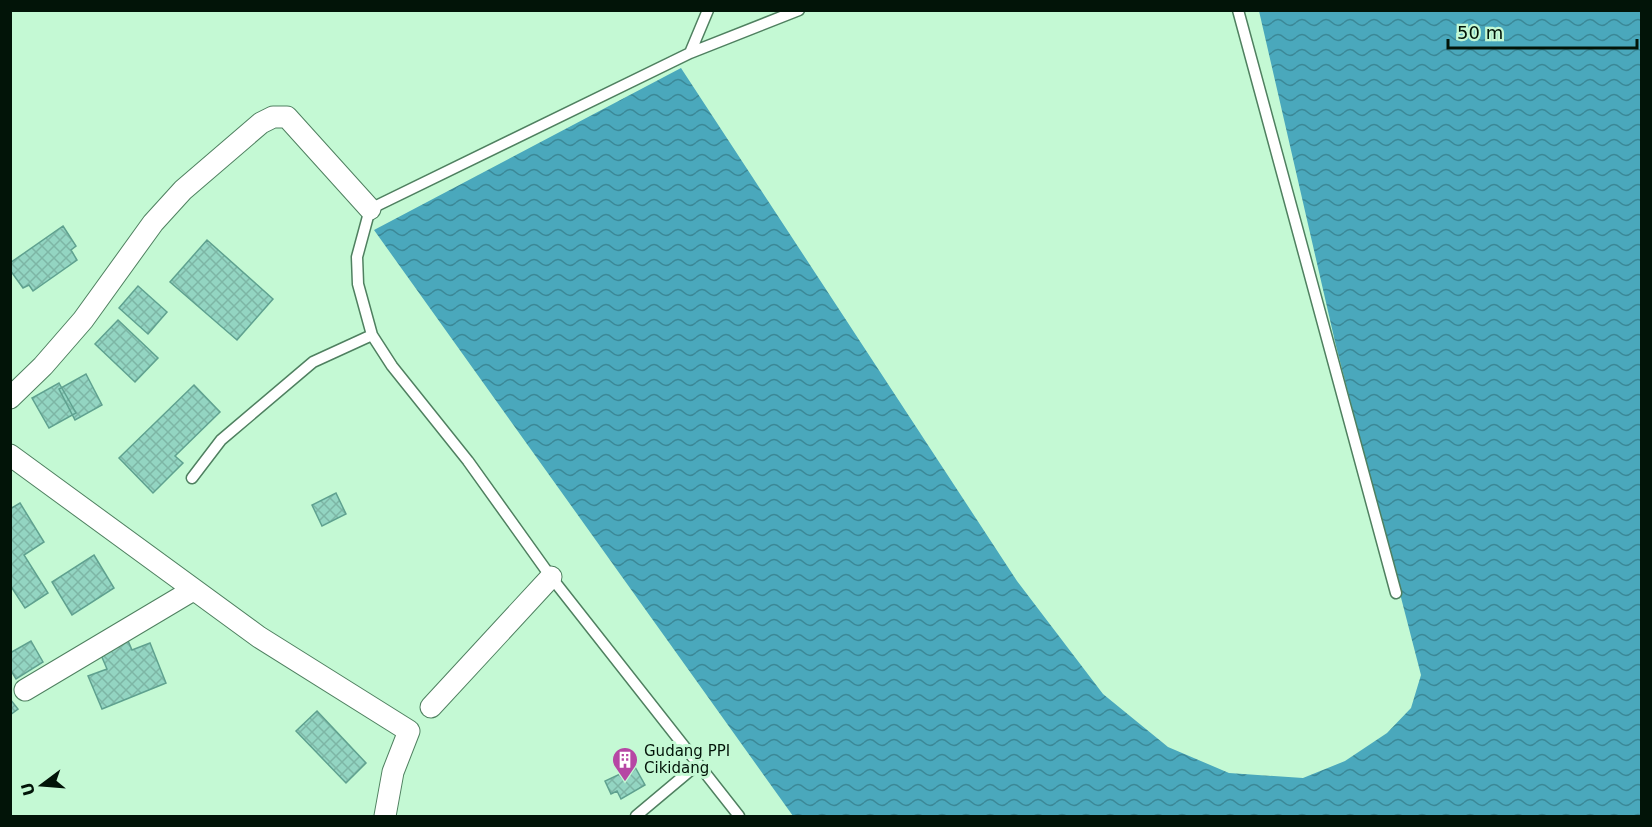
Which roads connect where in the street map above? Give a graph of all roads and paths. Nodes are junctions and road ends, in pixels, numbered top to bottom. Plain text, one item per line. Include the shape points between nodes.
1 (708, 10) edge
2 (799, 10) edge
3 (1238, 10) edge
4 (690, 52) junction
5 (370, 209) junction
6 (372, 335) junction
7 (10, 398) edge
8 (10, 455) edge
9 (192, 478) dead end
10 (551, 577) junction
11 (193, 590) junction
12 (1396, 593) dead end
13 (25, 690) dead end
14 (431, 707) dead end
15 (698, 764) junction
16 (385, 816) edge
17 (636, 816) edge
18 (739, 816) edge

1 - 4 lane
2 - 4 lane
3 - 12 lane
4 - 5 lane
5 - 6 lane via 357,257 358,284
5 - 7 street via 287,117 273,117 261,123 183,190 153,223 83,320
6 - 9 lane via 313,362 221,440
6 - 10 lane
8 - 11 street
10 - 14 street
10 - 15 lane
11 - 13 street
11 - 16 street via 259,637 409,731 393,772
15 - 17 lane
15 - 18 lane

